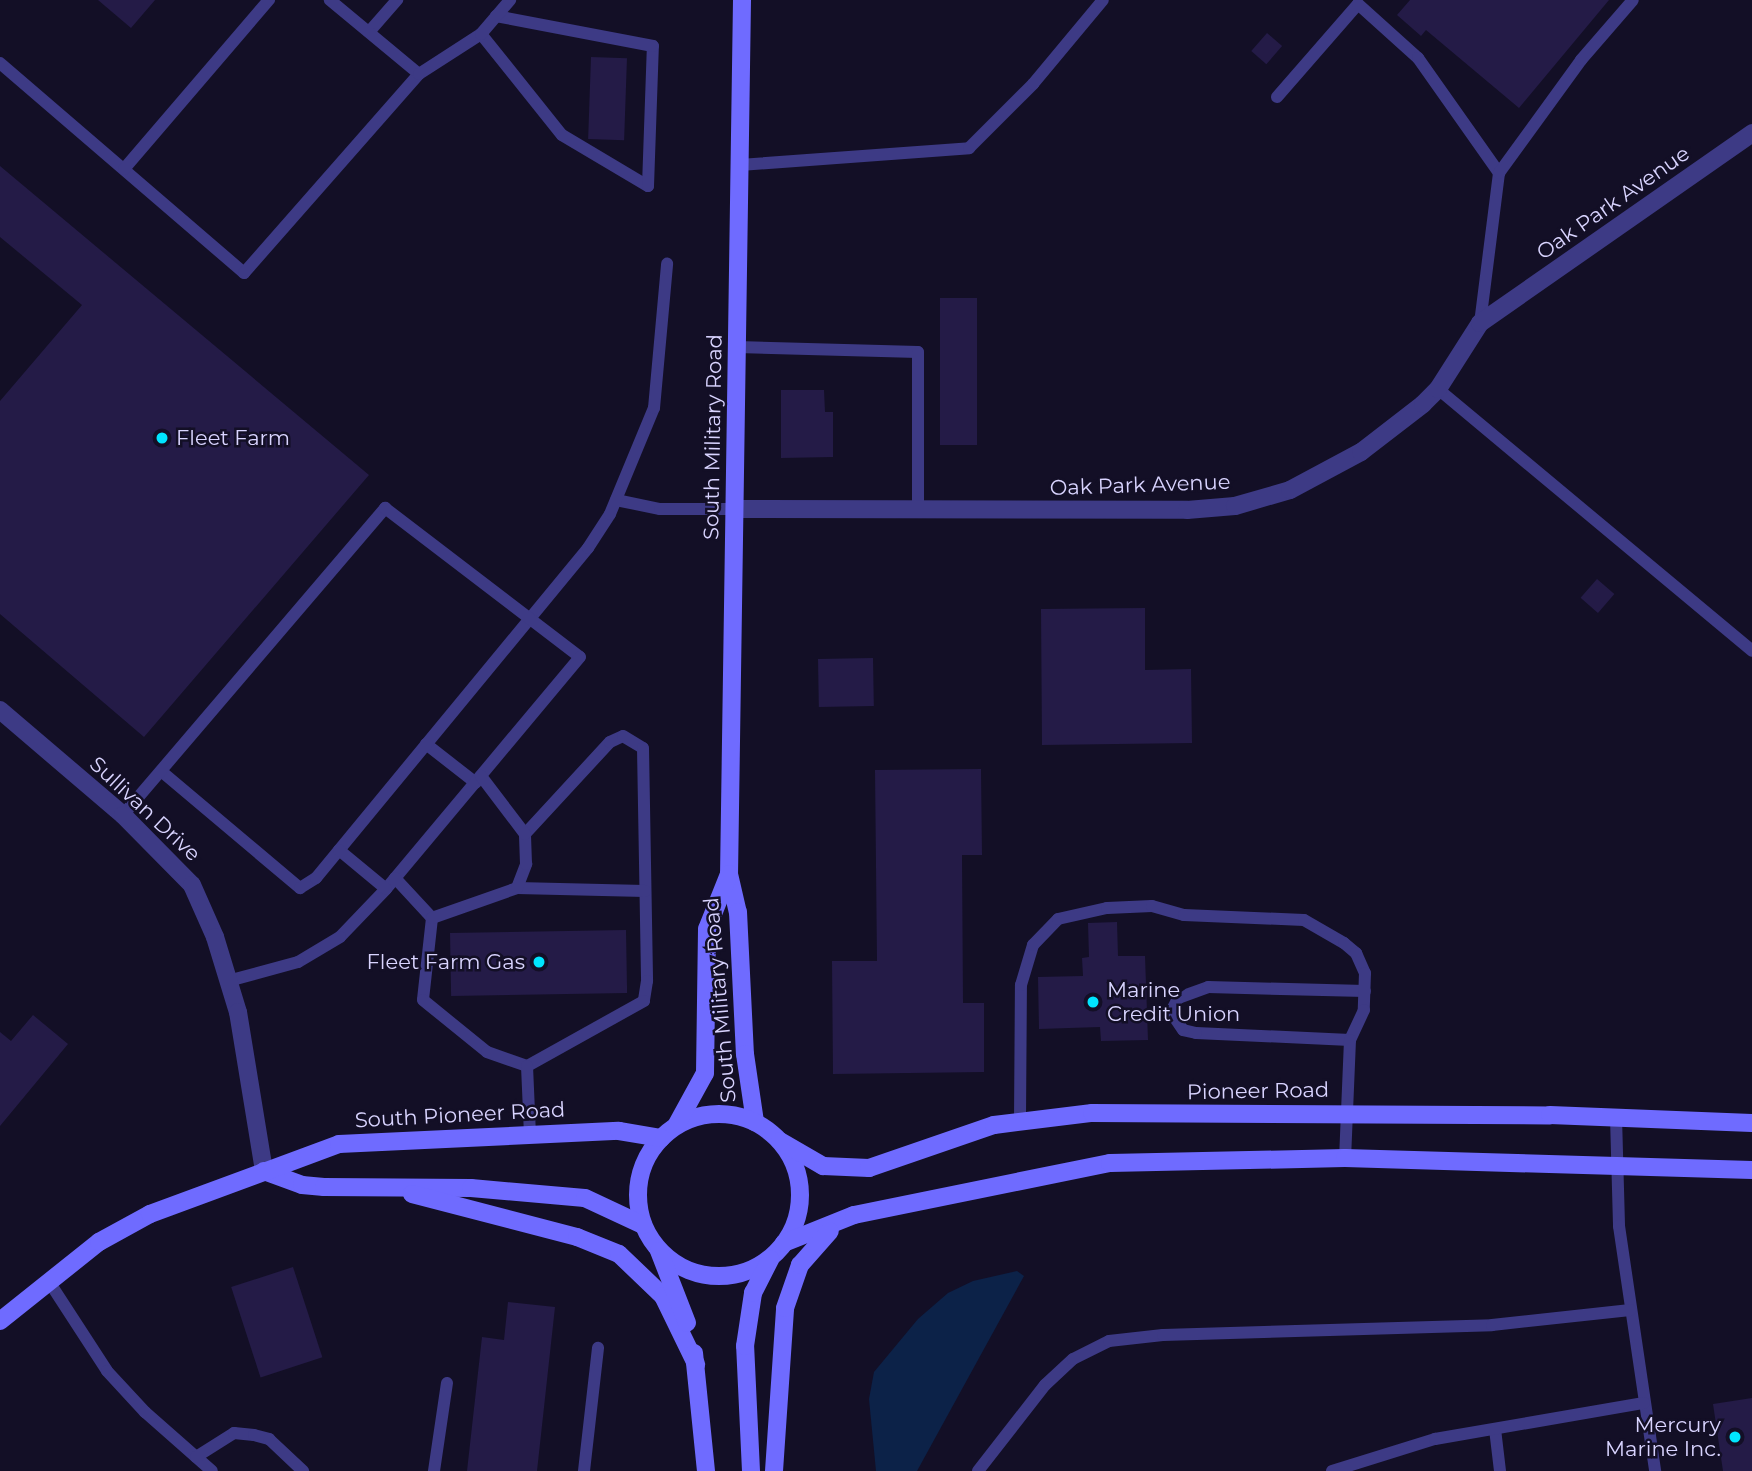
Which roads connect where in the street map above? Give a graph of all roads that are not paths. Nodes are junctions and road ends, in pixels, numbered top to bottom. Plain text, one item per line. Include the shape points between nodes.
1 (269, 0) edge
2 (330, 0) edge
3 (397, 0) edge
4 (510, 0) edge
5 (742, 0) edge
6 (1103, 0) edge
7 (1633, 0) edge
8 (496, 16) junction
9 (369, 32) junction
10 (481, 34) junction
11 (0, 63) edge
12 (419, 74) junction
13 (1277, 96) dead end
14 (1752, 133) edge
15 (740, 164) junction
16 (124, 169) junction
17 (1499, 173) junction
18 (667, 264) dead end
19 (1480, 323) junction
20 (737, 347) junction
21 (1438, 389) junction
22 (616, 500) junction
23 (735, 509) junction
24 (918, 510) junction
25 (530, 619) junction
26 (1752, 651) edge
27 (0, 710) edge
28 (426, 744) junction
29 (161, 771) junction
30 (479, 779) junction
31 (123, 816) junction
32 (525, 834) junction
33 (339, 850) junction
34 (729, 874) junction
35 (395, 878) junction
36 (517, 888) junction
37 (386, 889) junction
38 (645, 891) junction
39 (432, 919) junction
40 (228, 981) junction
41 (1364, 991) junction
42 (1350, 1040) junction
43 (527, 1066) junction
44 (1347, 1112) junction
45 (1616, 1117) junction
46 (1020, 1119) junction
47 (755, 1122) junction
48 (1752, 1123) edge
49 (667, 1133) junction
50 (530, 1135) junction
51 (780, 1141) junction
52 (1345, 1158) junction
53 (1615, 1163) junction
54 (1752, 1170) edge
55 (264, 1171) junction
56 (389, 1187) junction
57 (853, 1215) junction
58 (643, 1225) junction
59 (657, 1248) junction
60 (778, 1250) junction
61 (48, 1280) junction
62 (1630, 1310) junction
63 (0, 1321) edge
64 (598, 1348) dead end
65 (696, 1364) junction
66 (447, 1383) dead end
67 (1644, 1403) junction
68 (1495, 1429) junction
69 (196, 1457) junction
70 (212, 1471) edge
71 (303, 1471) edge
72 (434, 1471) edge
73 (584, 1471) edge
74 (706, 1471) edge
75 (751, 1471) edge
76 (774, 1471) edge
77 (978, 1471) edge
78 (1332, 1471) edge
79 (1500, 1471) edge
80 (1655, 1471) edge

1 - 16 lane
2 - 9 lane
3 - 9 lane
4 - 8 lane
5 - 15 main road, South Military Road
6 - 15 lane via 1033,84 969,148
7 - 17 lane via 1581,60
8 - 10 lane
8 - 10 lane via 653,46 648,186 562,135
9 - 12 lane
10 - 12 lane
11 - 16 lane
12 - 16 lane via 244,273
13 - 17 lane via 1358,4 1418,58
14 - 19 street, Oak Park Avenue
15 - 20 main road, South Military Road
17 - 19 lane
18 - 22 lane via 654,408
19 - 21 street, Oak Park Avenue
20 - 23 main road, South Military Road
20 - 24 lane via 918,352
21 - 24 street, Oak Park Avenue via 1380,439 1334,469 1253,502 1187,510
21 - 26 lane
22 - 23 lane via 660,509
22 - 25 lane via 588,548
23 - 24 street, Oak Park Avenue
23 - 34 main road, South Military Road
25 - 28 lane
25 - 29 lane via 385,508
25 - 30 lane via 580,657
27 - 31 street, Sullivan Drive
28 - 30 lane
28 - 33 lane
29 - 31 lane
29 - 33 lane via 300,888 316,878
30 - 32 lane
30 - 35 lane
31 - 40 street, Sullivan Drive via 192,885
32 - 36 lane via 526,864
32 - 38 lane via 610,742 623,736 643,748 646,767
33 - 37 lane
34 - 47 main road, South Military Road via 738,912 745,1054
34 - 49 main road, South Military Road via 707,929 705,1073 689,1109
35 - 37 lane
35 - 39 lane
36 - 38 lane
36 - 39 lane
37 - 40 lane via 320,951
38 - 43 lane via 644,1001
39 - 43 lane via 423,1000 487,1052
40 - 55 street, Sullivan Drive
41 - 42 lane via 1364,1010
41 - 42 lane via 1208,987 1178,998 1171,1012 1183,1030 1196,1033
41 - 46 lane via 1363,964 1356,953 1323,927 1304,920 1184,915 1152,906 1066,915 1033,946 1025,968
42 - 44 lane
43 - 50 lane
44 - 45 main road, Pioneer Road
44 - 46 main road, Pioneer Road via 1092,1113
44 - 52 lane
45 - 48 main road, Pioneer Road
45 - 53 lane
46 - 51 main road, Pioneer Road via 869,1168 822,1166
47 - 49 main road via 713,1114
47 - 51 main road
49 - 50 main road, South Pioneer Road
49 - 58 main road via 639,1179
50 - 55 main road, South Pioneer Road via 339,1144
51 - 60 main road via 795,1164 800,1191 797,1219
52 - 53 main road
52 - 57 main road via 1110,1163
53 - 54 main road
53 - 62 lane
55 - 56 main road via 302,1185
55 - 61 main road, South Pioneer Road via 150,1214 99,1242
56 - 58 main road via 471,1188 584,1198
56 - 65 main road via 577,1237 619,1254 663,1296
57 - 60 main road
57 - 76 main road via 817,1241 792,1282 780,1333
58 - 59 main road
59 - 60 main road via 677,1265 701,1274 726,1276 751,1269
59 - 65 main road via 682,1305
60 - 75 main road via 756,1284 748,1315 745,1379
61 - 63 main road, South Pioneer Road
61 - 69 lane via 107,1371
62 - 67 lane
62 - 77 lane via 1492,1325 1163,1335 1109,1341 1073,1359 1045,1385
64 - 73 lane
65 - 74 main road
66 - 72 lane
67 - 68 lane
67 - 80 lane
68 - 78 lane via 1436,1438
68 - 79 lane
69 - 70 lane
69 - 71 lane via 234,1433 254,1435 269,1439

